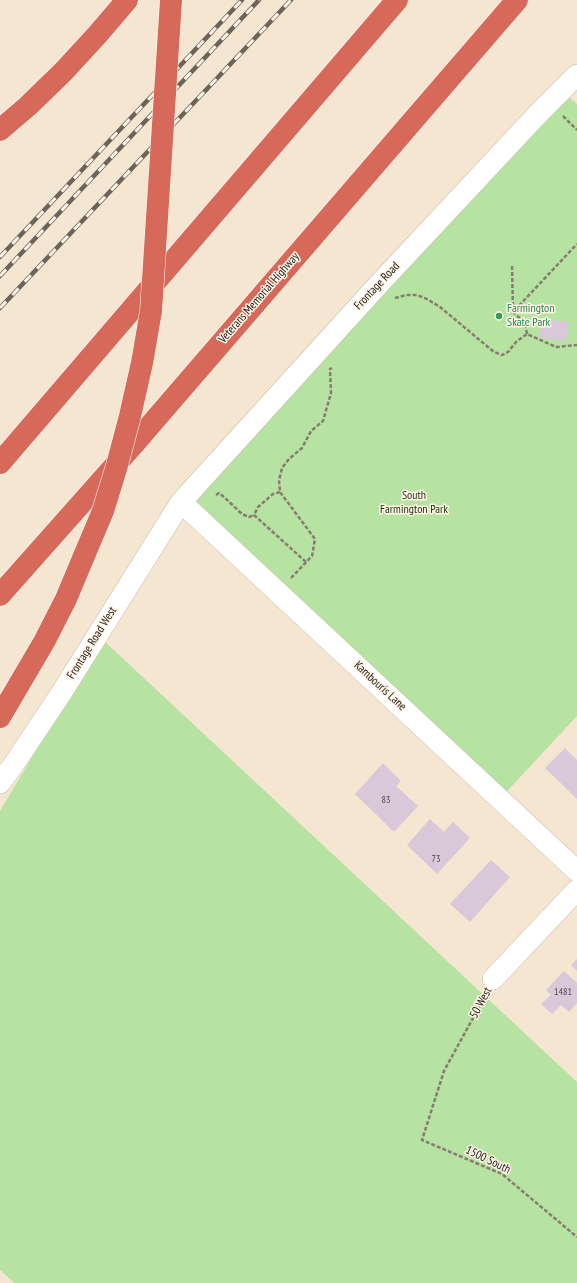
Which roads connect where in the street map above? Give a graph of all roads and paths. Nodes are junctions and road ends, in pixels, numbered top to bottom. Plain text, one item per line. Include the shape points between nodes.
1 (127, 0) edge
2 (171, 0) edge
3 (397, 0) edge
4 (517, 0) edge
5 (577, 75) edge
6 (0, 130) edge
7 (577, 244) edge
8 (512, 266) dead end
9 (379, 284) junction
10 (513, 312) junction
11 (527, 334) junction
12 (577, 345) edge
13 (336, 363) dead end
14 (0, 463) edge
15 (280, 492) junction
16 (214, 495) dead end
17 (181, 502) junction
18 (254, 515) junction
19 (306, 562) junction
20 (279, 592) junction
21 (0, 595) edge
22 (0, 717) edge
23 (0, 783) edge
24 (577, 870) edge
25 (577, 890) edge
26 (493, 979) joint
27 (422, 1140) joint
28 (577, 1237) edge

1 - 6 highway via 64,71
2 - 22 highway, bridge via 151,311 130,416 103,511 66,599
3 - 14 highway
4 - 21 highway, Veterans Memorial Highway via 134,444
5 - 9 street, Frontage Road
7 - 10 path
8 - 10 path
9 - 11 path via 395,298 417,295 428,299 494,352 502,355
9 - 17 street, Frontage Road
10 - 11 path via 525,323
11 - 12 path via 556,346
13 - 15 path via 330,369 331,393 323,421 310,431 302,448 282,468
15 - 18 path via 273,494 258,507
15 - 19 path via 315,539 312,556
16 - 18 path via 224,496 242,514 249,517
17 - 20 street, Kambouris Lane
17 - 23 street, Frontage Road West via 62,692
18 - 19 path
19 - 20 path
20 - 24 street, Kambouris Lane
25 - 26 street, 50 West
26 - 27 path, 50 West via 444,1071
27 - 28 path, 1500 South via 502,1174

